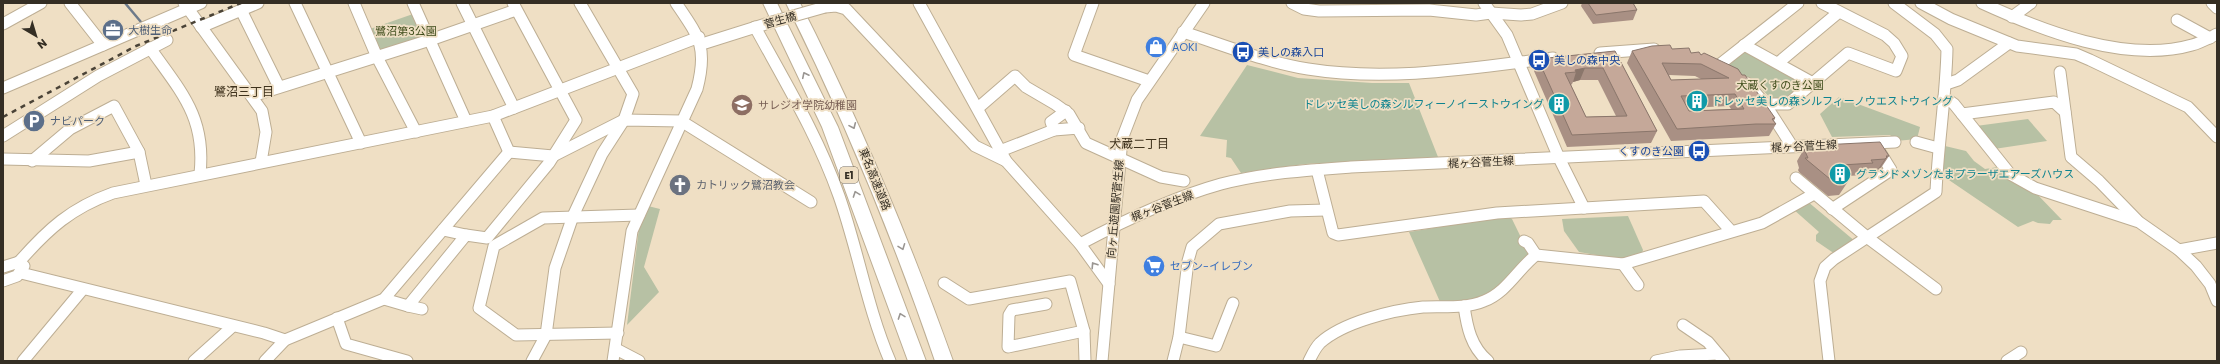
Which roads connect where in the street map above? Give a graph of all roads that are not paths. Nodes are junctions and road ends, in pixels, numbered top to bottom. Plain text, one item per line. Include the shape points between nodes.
1 (41, 3) edge
2 (70, 3) edge
3 (201, 3) edge
4 (258, 3) edge
5 (294, 3) edge
6 (354, 3) edge
7 (414, 3) edge
8 (462, 3) edge
9 (580, 3) edge
10 (676, 3) edge
11 (770, 3) edge
12 (793, 3) edge
13 (919, 3) edge
14 (1093, 3) edge
15 (1292, 3) edge
16 (1484, 3) edge
17 (1562, 3) edge
18 (1796, 3) edge
19 (1822, 3) edge
20 (1894, 3) edge
21 (1921, 3) edge
22 (1982, 3) edge
23 (2031, 3) edge
24 (2212, 3) edge
25 (1202, 5) edge
26 (1992, 5) edge
27 (186, 6) edge
28 (514, 7) edge
29 (2217, 8) edge
30 (242, 10) junction
31 (1839, 12) junction
32 (1492, 13) junction
33 (2012, 17) junction
34 (2177, 20) dead end
35 (3, 24) edge
36 (474, 26) junction
37 (202, 27) junction
38 (757, 27) junction
39 (1184, 32) junction
40 (2214, 36) edge
41 (167, 40) dead end
42 (430, 40) junction
43 (701, 40) junction
44 (2009, 43) junction
45 (103, 45) junction
46 (1744, 45) junction
47 (150, 48) junction
48 (1662, 49) edge
49 (1591, 54) edge
50 (377, 57) junction
51 (1561, 57) edge
52 (1518, 62) junction
53 (1778, 63) junction
54 (618, 68) junction
55 (327, 72) junction
56 (2060, 72) dead end
57 (1149, 81) junction
58 (1813, 83) junction
59 (1946, 84) junction
60 (279, 87) junction
61 (3, 88) edge
62 (560, 90) junction
63 (252, 96) junction
64 (1944, 97) junction
65 (1765, 104) junction
66 (514, 108) junction
67 (978, 108) junction
68 (1066, 111) junction
69 (2065, 112) junction
70 (1962, 114) junction
71 (493, 116) junction
72 (624, 120) junction
73 (466, 121) junction
74 (681, 121) junction
75 (1079, 128) junction
76 (2213, 128) edge
77 (1054, 130) junction
78 (416, 132) junction
79 (3, 136) edge
80 (2217, 137) edge
81 (1873, 142) junction
82 (1895, 142) dead end
83 (1916, 142) dead end
84 (361, 143) junction
85 (1792, 146) junction
86 (1938, 148) junction
87 (139, 152) junction
88 (509, 152) junction
89 (1000, 152) junction
90 (554, 156) junction
91 (1560, 158) junction
92 (3, 159) edge
93 (1119, 159) junction
94 (32, 161) junction
95 (1006, 161) junction
96 (261, 162) junction
97 (1317, 170) junction
98 (200, 174) junction
99 (1796, 178) dead end
100 (1184, 181) dead end
101 (146, 185) junction
102 (1814, 194) junction
103 (811, 202) dead end
104 (1584, 208) junction
105 (1832, 209) junction
106 (1326, 210) junction
107 (639, 214) junction
108 (573, 216) junction
109 (2139, 222) junction
110 (1114, 226) junction
111 (443, 230) junction
112 (1731, 231) junction
113 (466, 235) junction
114 (1868, 238) junction
115 (1524, 241) dead end
116 (2217, 243) edge
117 (1080, 244) junction
118 (2179, 250) junction
119 (1536, 256) junction
120 (1623, 264) junction
121 (3, 267) edge
122 (20, 267) junction
123 (3, 281) edge
124 (944, 283) dead end
125 (1109, 284) junction
126 (1638, 285) dead end
127 (83, 289) junction
128 (1936, 289) dead end
129 (1017, 290) junction
130 (384, 299) junction
131 (2217, 301) edge
132 (1233, 303) dead end
133 (1046, 304) dead end
134 (408, 306) junction
135 (1464, 306) junction
136 (422, 309) dead end
137 (1012, 310) junction
138 (337, 318) junction
139 (1683, 325) dead end
140 (233, 326) junction
141 (1084, 331) junction
142 (618, 333) junction
143 (546, 335) junction
144 (1179, 337) junction
145 (285, 340) junction
146 (2021, 352) dead end
147 (941, 353) edge
148 (615, 355) edge
149 (916, 357) edge
150 (1720, 358) edge
151 (23, 361) edge
152 (194, 361) edge
153 (265, 361) edge
154 (407, 361) edge
155 (532, 361) edge
156 (639, 361) edge
157 (890, 361) edge
158 (1085, 361) edge
159 (1102, 361) edge
160 (1173, 361) edge
161 (1309, 361) edge
162 (1488, 361) edge
163 (1656, 361) edge
164 (1829, 361) edge
165 (2007, 361) edge

1 - 35 street
2 - 45 street
3 - 27 street
4 - 30 street
5 - 55 street
6 - 50 street
7 - 42 street
8 - 36 street
9 - 54 street
10 - 43 street
149 -> 11 highway, 東名高速道路 / E1 via 830,128
12 -> 147 highway, 東名高速道路 / E1 via 833,80 872,167
13 - 67 street
14 - 57 street via 1074,55
15 - 32 street via 1319,11 1355,9 1429,10 1476,15
16 - 32 street
17 - 32 street via 1532,14
18 - 46 street
19 - 31 street
20 - 59 street via 1935,34 1944,44 1947,49
21 - 44 street via 1951,19
22 - 26 street
23 - 33 street
24 - 29 street
25 - 39 street, 向ヶ丘遊園駅菅生線
26 - 33 street
27 - 37 street
27 - 45 street
28 - 36 street
28 - 62 street
30 - 37 street
30 - 60 street
31 - 53 street
31 - 58 street via 1894,43 1902,56 1901,62 1896,71 1848,53
32 - 52 street via 1507,35
33 - 40 street via 2072,37 2138,49 2176,48 2193,45
34 - 40 street
36 - 42 street
36 - 66 street
37 - 63 street
38 - 43 street, 菅生橋
38 - 95 street, 菅生橋, bridge via 825,6 846,9 975,146
38 - 157 street via 832,178
39 - 52 street via 1285,64 1334,72 1398,73
39 - 57 street, 向ヶ丘遊園駅菅生線
41 - 47 street
42 - 50 street
42 - 73 street
43 - 54 street, 菅生橋
43 - 74 street via 704,63 702,74
44 - 59 street via 1958,80
44 - 76 street via 2025,48 2076,54 2188,107
45 - 61 street
46 - 53 street
46 - 65 street via 1716,63 1756,91
47 - 79 street
47 - 98 street via 195,114 202,142
48 - 49 street
50 - 55 street
50 - 78 street
51 - 52 street
52 - 91 street
53 - 58 street
54 - 62 street, 菅生橋
54 - 72 street via 633,94
55 - 60 street
55 - 84 street
56 - 69 street
57 - 93 street, 向ヶ丘遊園駅菅生線 via 1129,117
58 - 65 street via 1788,104
59 - 64 street
60 - 63 street
62 - 66 street, 菅生橋
62 - 90 street via 576,120
63 - 96 street via 262,111 266,125 266,142
64 - 70 street
64 - 86 street
65 - 85 street
66 - 71 street, 菅生橋
67 - 68 street via 1015,76 1025,86
67 - 89 street
68 - 75 street via 1074,118
68 - 77 street via 1051,122
69 - 70 street via 2054,102
69 - 109 street via 2071,157
70 - 109 street via 2010,174 2027,185
71 - 73 street, 菅生橋
71 - 88 street
72 - 74 street
72 - 90 street
72 - 108 street via 602,154
73 - 78 street, 菅生橋
74 - 103 street
74 - 107 street
75 - 77 street
75 - 93 street via 1086,143
76 - 80 street
77 - 89 street
78 - 84 street, 菅生橋
81 - 82 street, 梶ヶ谷菅生線
81 - 85 street, 梶ヶ谷菅生線
81 - 105 street via 1891,170
83 - 86 street
84 - 96 street, 菅生橋
85 - 91 street, 梶ヶ谷菅生線
86 - 114 street via 1936,192
87 - 94 street via 96,161
87 - 94 street via 112,102 54,139
87 - 101 street
88 - 90 street
88 - 111 street
89 - 95 street
90 - 113 street via 487,238
91 - 97 street, 梶ヶ谷菅生線
91 - 104 street
92 - 94 street
93 - 100 street via 1161,176
93 - 110 street, 向ヶ丘遊園駅菅生線
95 - 117 street
96 - 98 street, 菅生橋
97 - 106 street
97 - 110 street, 梶ヶ谷菅生線 via 1262,176 1222,184 1138,214
98 - 101 street, 菅生橋
99 - 102 street
101 - 122 street, 菅生橋 via 102,196 78,207 48,229
102 - 105 street
102 - 112 street via 1762,223
104 - 106 street via 1497,213 1338,235 1333,233
104 - 112 street via 1704,201
105 - 114 street
106 - 144 street via 1290,211 1220,224 1206,233 1192,247 1188,261
107 - 108 street
107 - 142 street via 632,231
108 - 143 street via 555,268
108 - 143 street via 543,218 494,246 479,308 516,335
109 - 118 street
110 - 117 street, 梶ヶ谷菅生線
110 - 125 street, 向ヶ丘遊園駅菅生線
111 - 113 street
111 - 130 street
112 - 120 street
113 - 134 street
114 - 128 street
114 - 164 street via 1834,259 1821,273
115 - 119 street
116 - 118 street
125 -> 117 street
118 - 131 street via 2210,284
119 - 120 street
119 - 135 street via 1527,262 1508,288 1497,296
120 - 126 street
121 - 122 street
122 - 123 street
122 - 127 street
124 - 129 street via 969,299
125 - 159 street, 向ヶ丘遊園駅菅生線
127 - 140 street
127 - 151 street
129 - 137 street
129 - 141 street via 1070,281
130 - 134 street
130 - 138 street
132 - 144 street via 1216,346
133 - 137 street
134 - 136 street
135 - 161 street via 1416,308 1348,326 1320,343
135 - 162 street via 1473,344
137 - 141 street via 1009,316 1008,347
138 - 145 street
138 - 154 street via 346,344
139 - 150 street via 1708,342
140 - 145 street
140 - 152 street
141 - 158 street
142 - 143 street
142 - 148 street
143 - 155 street
144 - 160 street
145 - 153 street
146 - 165 street
148 - 156 street
150 - 163 street via 1680,356

